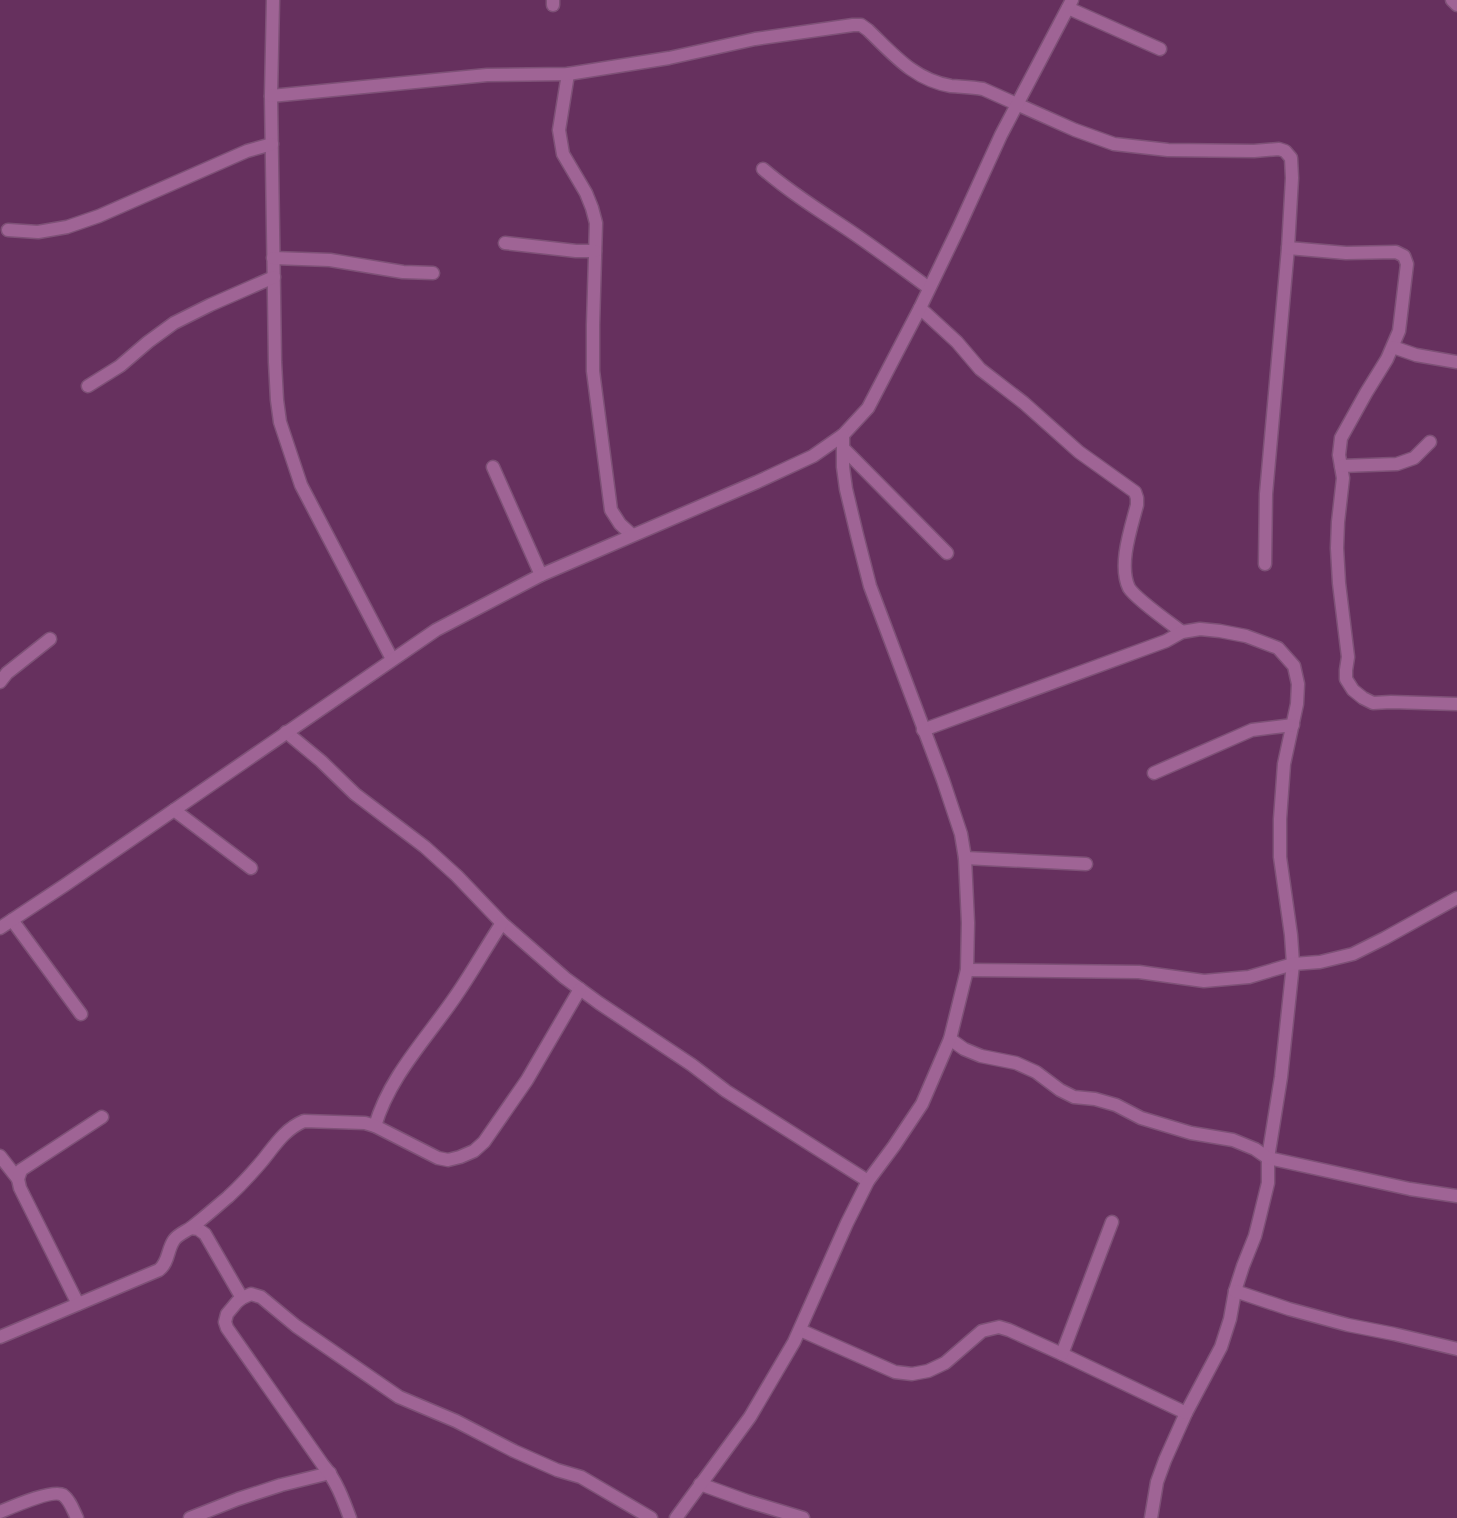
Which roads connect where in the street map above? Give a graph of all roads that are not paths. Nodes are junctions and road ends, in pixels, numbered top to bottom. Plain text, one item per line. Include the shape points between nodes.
1 (273, 0) edge
2 (1452, 0) edge
3 (1070, 4) edge
4 (1457, 5) edge
5 (1160, 49) dead end
6 (568, 74) junction
7 (271, 96) junction
8 (1017, 104) junction
9 (272, 144) junction
10 (763, 169) dead end
11 (8, 230) dead end
12 (505, 243) dead end
13 (1288, 248) junction
14 (595, 250) junction
15 (273, 258) junction
16 (433, 273) dead end
17 (274, 277) junction
18 (929, 288) junction
19 (920, 308) junction
20 (1394, 347) junction
21 (1457, 362) edge
22 (88, 386) dead end
23 (843, 441) junction
24 (1430, 442) dead end
25 (1341, 466) junction
26 (493, 467) dead end
27 (632, 535) junction
28 (947, 553) dead end
29 (1265, 564) dead end
30 (541, 575) junction
31 (1182, 632) junction
32 (50, 639) dead end
33 (392, 659) junction
34 (0, 682) edge
35 (1457, 704) edge
36 (1293, 726) junction
37 (923, 730) junction
38 (286, 732) junction
39 (1154, 772) dead end
40 (174, 810) junction
41 (965, 858) junction
42 (1086, 864) dead end
43 (251, 868) dead end
44 (1457, 898) edge
45 (12, 920) junction
46 (502, 923) junction
47 (0, 928) edge
48 (1293, 964) junction
49 (967, 970) junction
50 (580, 989) junction
51 (81, 1014) dead end
52 (950, 1039) junction
53 (102, 1117) dead end
54 (375, 1126) junction
55 (0, 1156) edge
56 (1268, 1158) junction
57 (18, 1179) junction
58 (868, 1181) junction
59 (1457, 1196) edge
60 (1112, 1222) dead end
61 (191, 1228) junction
62 (1235, 1291) junction
63 (242, 1298) junction
64 (78, 1304) junction
65 (800, 1330) junction
66 (0, 1337) edge
67 (1457, 1349) edge
68 (1062, 1354) junction
69 (1186, 1413) junction
70 (330, 1473) junction
71 (700, 1484) junction
72 (0, 1512) edge
73 (77, 1518) edge
74 (190, 1518) edge
75 (350, 1518) edge
76 (651, 1518) edge
77 (676, 1518) edge
78 (803, 1518) edge
79 (1151, 1518) edge

1 - 7 street
2 - 4 street
3 - 5 street
3 - 8 street
6 - 7 street via 487,75
6 - 8 street via 670,58 755,39 853,25 868,30 912,72 939,83 983,89
6 - 14 street via 560,138 563,154 592,208 596,223
7 - 9 street
8 - 13 street via 1114,144 1168,150 1285,151 1291,158 1292,178
8 - 18 street
9 - 11 street via 247,151 67,227 38,232
9 - 15 street
10 - 18 street
12 - 14 street
13 - 20 street via 1346,253 1396,252 1404,256 1408,264
13 - 29 street via 1266,494
14 - 27 street via 593,371 611,510
15 - 16 street via 330,260 403,272
15 - 17 street
17 - 22 street via 174,323 120,366
17 - 33 street via 280,422 301,485
18 - 19 street
19 - 23 street via 868,408
19 - 31 street via 957,342 980,369 1079,452 1135,492 1137,505 1126,550 1126,576 1130,589
20 - 21 street via 1416,355
20 - 25 street via 1341,438
23 - 27 street
23 - 28 street
23 - 37 street via 846,489 870,586
24 - 25 street via 1414,458 1397,464
25 - 35 street via 1343,478 1337,548 1348,657 1346,680 1353,690 1373,703
26 - 30 street
27 - 30 street
30 - 33 street via 436,630
31 - 36 street via 1200,629 1220,631 1246,636 1278,648 1294,666 1298,684
31 - 37 street via 1166,641
32 - 34 street
33 - 38 street
36 - 39 street via 1252,730
36 - 48 street via 1284,764 1280,857
37 - 41 street via 961,834
38 - 40 street
38 - 46 street via 355,794 438,858
40 - 43 street
40 - 45 street
41 - 42 street
41 - 49 street
44 - 48 street via 1353,954
45 - 47 street
45 - 51 street
46 - 50 street
46 - 54 street via 456,997 408,1061 379,1112
48 - 49 street via 1249,977 1204,981 1139,972
48 - 56 street via 1281,1078
49 - 52 street
50 - 54 street via 527,1080 484,1142 474,1151 448,1160 438,1158
50 - 58 street via 726,1091
52 - 56 street via 981,1056 1036,1072 1074,1096 1116,1105 1141,1118 1191,1133 1233,1140
52 - 58 street via 922,1104
53 - 57 street via 21,1170
54 - 61 street via 314,1120 296,1124 230,1195
55 - 57 street
56 - 59 street
56 - 62 street via 1268,1183 1259,1220
57 - 64 street
58 - 65 street
60 - 68 street
61 - 63 street via 205,1234
61 - 64 street via 175,1238 164,1266 159,1270
62 - 67 street via 1348,1325
62 - 69 street via 1221,1347
63 - 70 street via 227,1314 227,1328
63 - 76 street via 251,1294 261,1297 296,1326 399,1397 557,1470 581,1477
64 - 66 street
65 - 68 street via 895,1372 912,1374 945,1363 982,1331 998,1327
65 - 71 street via 750,1417
68 - 69 street
69 - 79 street via 1157,1482
70 - 74 street via 264,1490
70 - 75 street
71 - 77 street
71 - 78 street
72 - 73 street via 51,1493 68,1499

